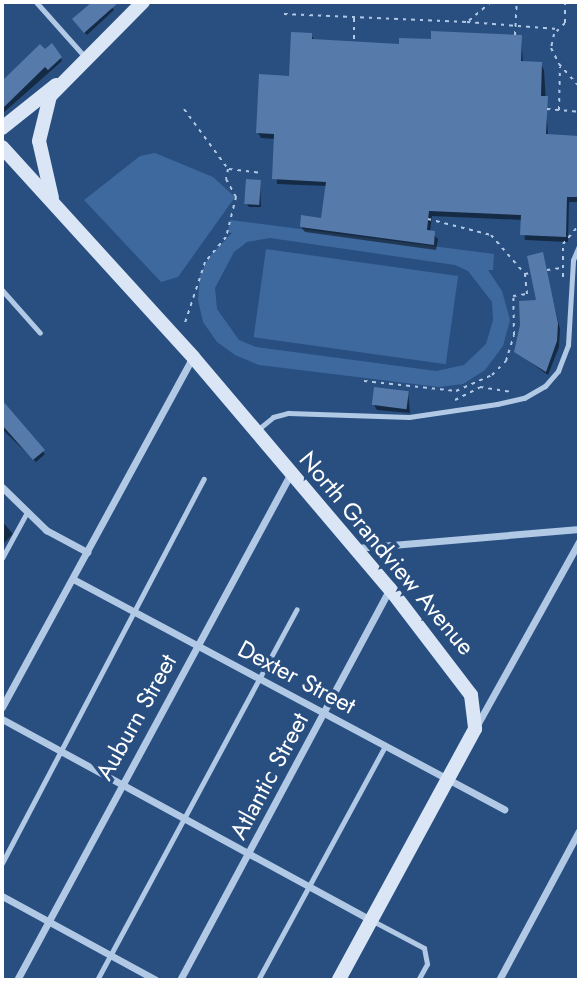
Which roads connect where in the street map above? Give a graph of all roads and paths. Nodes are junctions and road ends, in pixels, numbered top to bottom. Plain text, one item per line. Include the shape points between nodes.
1 (36, 2) edge
2 (143, 2) edge
3 (491, 2) edge
4 (517, 2) edge
5 (565, 2) edge
6 (284, 14) dead end
7 (354, 17) junction
8 (467, 22) junction
9 (516, 26) junction
10 (558, 29) junction
11 (515, 35) dead end
12 (354, 41) dead end
13 (85, 57) junction
14 (560, 66) junction
15 (57, 84) junction
16 (579, 86) edge
17 (184, 109) dead end
18 (547, 109) dead end
19 (559, 110) junction
20 (579, 112) edge
21 (2, 128) edge
22 (2, 147) edge
23 (228, 169) junction
24 (260, 173) dead end
25 (54, 203) junction
26 (428, 219) dead end
27 (579, 225) edge
28 (579, 246) edge
29 (562, 268) junction
30 (547, 270) dead end
31 (530, 273) dead end
32 (525, 274) junction
33 (563, 282) dead end
34 (2, 290) edge
35 (184, 326) dead end
36 (40, 333) dead end
37 (193, 357) junction
38 (363, 381) dead end
39 (516, 393) dead end
40 (453, 403) dead end
41 (256, 432) junction
42 (291, 473) junction
43 (204, 479) dead end
44 (2, 487) edge
45 (26, 513) junction
46 (579, 529) edge
47 (579, 542) edge
48 (355, 548) junction
49 (87, 552) junction
50 (2, 558) edge
51 (73, 579) junction
52 (390, 589) junction
53 (297, 609) dead end
54 (135, 612) junction
55 (197, 645) junction
56 (262, 680) junction
57 (2, 706) edge
58 (324, 713) junction
59 (2, 719) edge
60 (475, 729) junction
61 (385, 746) junction
62 (60, 751) junction
63 (449, 780) junction
64 (121, 784) junction
65 (504, 809) dead end
66 (184, 818) junction
67 (579, 831) edge
68 (249, 854) junction
69 (2, 863) edge
70 (310, 887) junction
71 (2, 896) edge
72 (371, 920) junction
73 (49, 921) junction
74 (111, 955) junction
75 (17, 980) edge
76 (97, 980) edge
77 (156, 980) edge
78 (180, 980) edge
79 (258, 980) edge
80 (340, 980) edge
81 (418, 980) edge
82 (499, 980) edge

1 - 13 lane
2 - 13 street, North Grandview Avenue
3 - 8 path
4 - 9 path
5 - 10 path via 565,23
6 - 7 path
7 - 8 path
7 - 12 path
8 - 9 path
9 - 10 path
9 - 11 path
10 - 14 path via 551,48
13 - 15 street, North Grandview Avenue
14 - 16 path
14 - 19 path
15 - 21 street, North Grandview Avenue
15 - 25 street, North Grandview Avenue via 42,119 39,141
17 - 23 path
18 - 19 path
19 - 20 path
22 - 25 street, North Grandview Avenue
23 - 24 path
23 - 35 path via 235,208 226,237 205,262
25 - 37 street, North Grandview Avenue
26 - 32 path via 491,235
27 - 29 path via 564,244
28 - 41 lane via 573,260 568,345 558,371 534,392 497,404 409,417 288,413 273,417
29 - 30 path
29 - 33 path
31 - 32 path
32 - 38 path via 527,294 513,296 514,335 506,361 492,375 456,391
34 - 36 lane
37 - 41 street, North Grandview Avenue
37 - 49 street
39 - 40 path via 480,387 459,395
41 - 42 street, North Grandview Avenue
42 - 48 street, North Grandview Avenue
42 - 55 street, Auburn Street
43 - 54 lane
44 - 45 street
45 - 49 street
45 - 50 lane
46 - 48 street
47 - 60 street
48 - 52 street, North Grandview Avenue
49 - 51 street
51 - 54 street, Dexter Street
51 - 57 street
52 - 58 street, Atlantic Street
52 - 60 street, North Grandview Avenue via 461,677 471,695
53 - 56 lane
54 - 55 street, Dexter Street
54 - 62 lane
55 - 56 street, Dexter Street
55 - 64 street, Auburn Street
56 - 58 street, Dexter Street
56 - 66 lane
58 - 61 street, Dexter Street
58 - 68 street, Atlantic Street
59 - 62 street
60 - 63 street
61 - 63 street, Dexter Street
61 - 70 lane
62 - 64 street
62 - 69 lane
63 - 65 street, Dexter Street
63 - 72 street
64 - 66 street
64 - 73 street, Auburn Street
66 - 68 street
66 - 74 lane
67 - 82 street
68 - 70 street
68 - 78 street, Atlantic Street
70 - 72 street
70 - 79 lane
71 - 73 street
72 - 80 street
72 - 81 lane via 424,948 426,964
73 - 74 street
73 - 75 street, Auburn Street
74 - 76 lane
74 - 77 street

